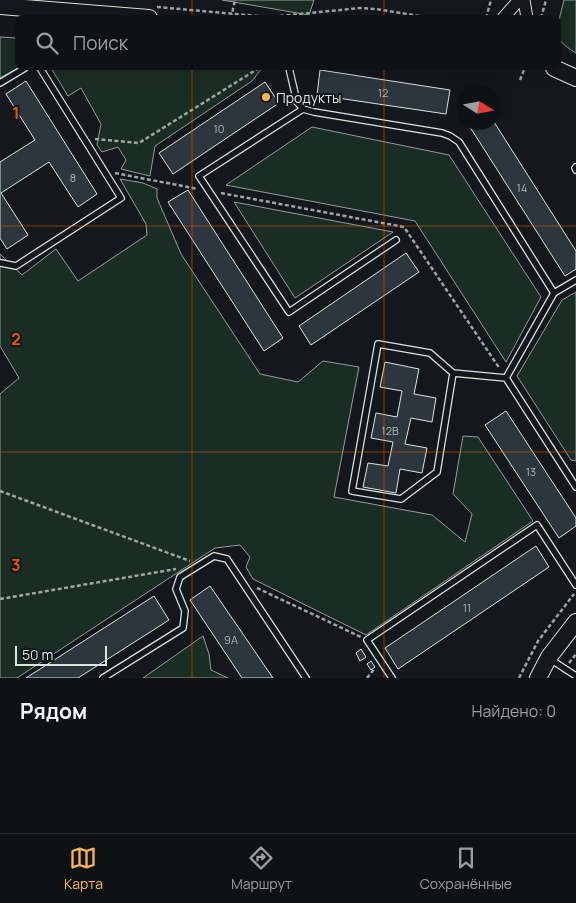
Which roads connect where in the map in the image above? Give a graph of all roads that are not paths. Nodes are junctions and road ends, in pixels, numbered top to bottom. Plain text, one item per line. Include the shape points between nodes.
1 (521, 0) edge
2 (0, 6) edge
3 (151, 12) edge
4 (47, 14) edge
5 (506, 15) edge
6 (517, 15) edge
7 (526, 15) edge
8 (22, 70) edge
9 (41, 70) edge
10 (289, 70) edge
11 (558, 70) edge
12 (576, 78) edge
13 (0, 83) edge
14 (303, 110) junction
15 (396, 240) dead end
16 (1, 263) dead end
17 (576, 280) edge
18 (554, 293) junction
19 (453, 373) junction
20 (506, 378) junction
21 (576, 487) edge
22 (576, 585) edge
23 (576, 622) edge
24 (548, 657) junction
25 (576, 676) edge
26 (103, 678) edge
27 (306, 678) edge
28 (392, 678) edge
29 (538, 678) edge

1 - 5 street
1 - 6 street
1 - 7 street
2 - 4 street
3 - 4 street
8 - 13 lane
9 - 16 lane via 121,198 16,266
10 - 14 lane via 297,102
11 - 12 street
14 - 15 lane via 199,176 289,312
14 - 18 lane via 442,133 459,142
17 - 18 lane
18 - 20 lane
19 - 19 lane via 430,354 378,344 352,491 402,500 437,472
19 - 20 lane
20 - 21 lane
22 - 28 lane via 537,525 367,640
23 - 24 street
24 - 25 lane
24 - 29 street
26 - 27 lane via 183,628 185,611 176,589 180,577 214,556 227,558

